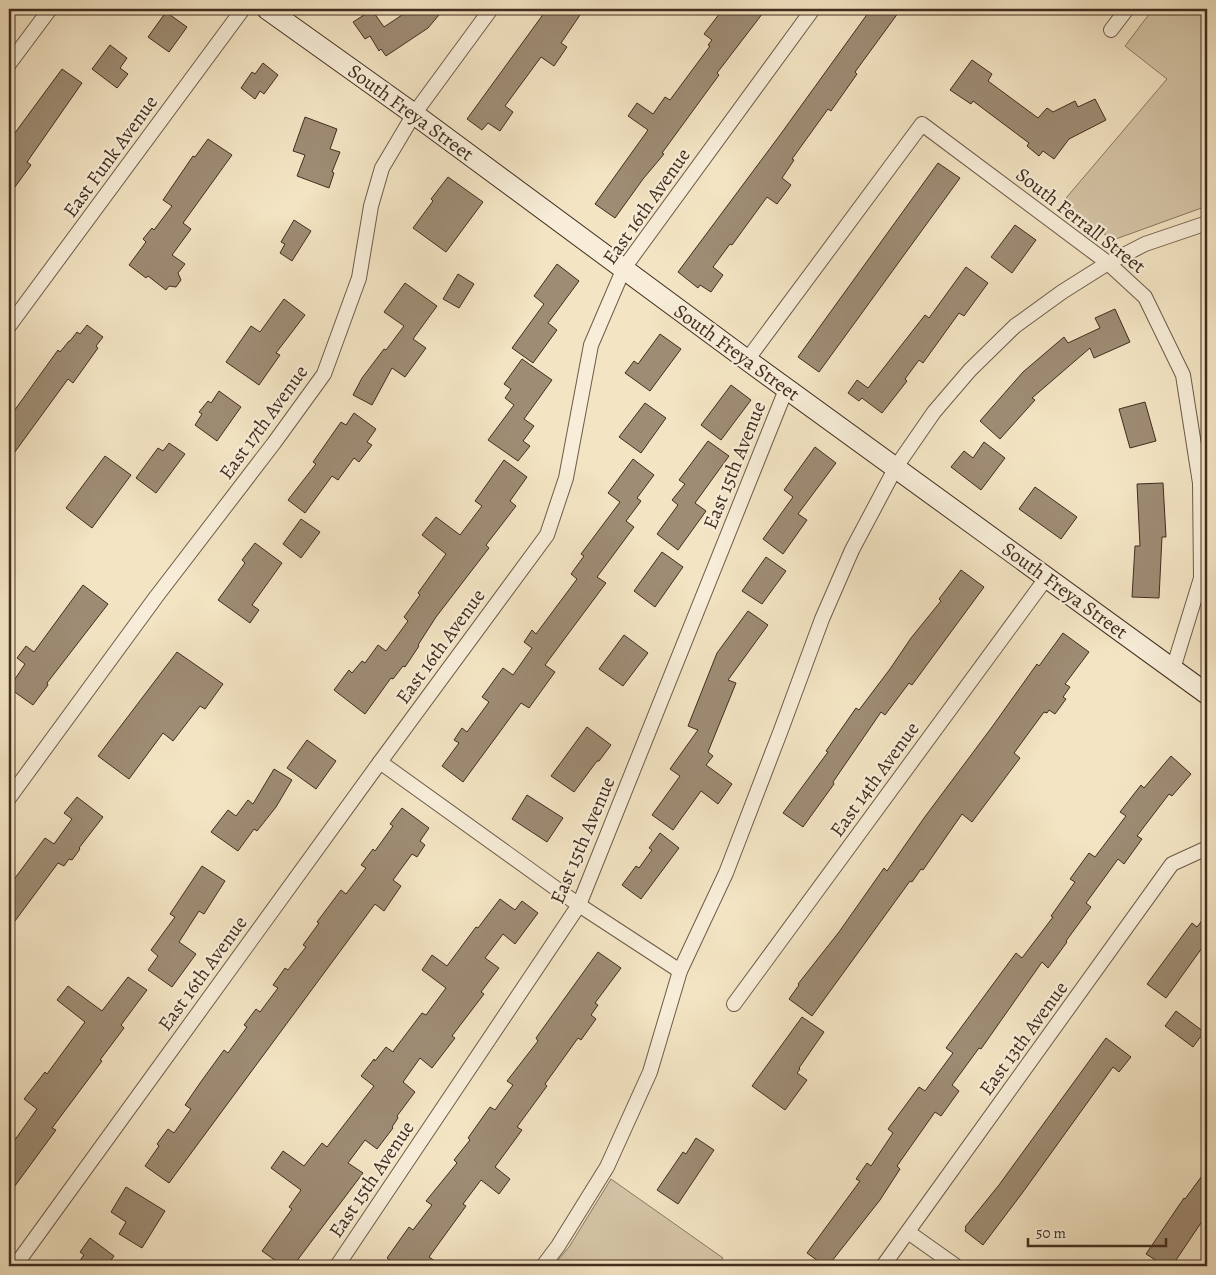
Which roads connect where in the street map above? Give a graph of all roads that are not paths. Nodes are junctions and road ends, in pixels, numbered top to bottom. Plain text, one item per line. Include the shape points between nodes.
1 (50, 9) edge
2 (243, 9) edge
3 (268, 9) edge
4 (491, 9) edge
5 (813, 9) edge
6 (1127, 9) edge
7 (1111, 30) dead end
8 (9, 64) edge
9 (414, 114) junction
10 (1207, 223) edge
11 (1108, 263) junction
12 (624, 268) junction
13 (9, 326) edge
14 (747, 360) junction
15 (787, 388) junction
16 (896, 468) junction
17 (1047, 577) junction
18 (1173, 669) junction
19 (1207, 694) edge
20 (380, 762) junction
21 (9, 798) edge
22 (1207, 848) edge
23 (580, 905) junction
24 (680, 971) junction
25 (734, 1004) dead end
26 (908, 1232) junction
27 (15, 1266) edge
28 (337, 1266) edge
29 (543, 1266) edge
30 (883, 1266) edge
31 (956, 1266) edge

1 - 8 street
2 - 13 street, East Funk Avenue
3 - 9 main road, South Freya Street
4 - 9 street, East 17th Avenue
5 - 12 street, East 16th Avenue
6 - 7 street
9 - 12 main road, South Freya Street
9 - 21 street, East 17th Avenue via 382,168 359,278 324,374
10 - 11 street via 1145,244
11 - 14 street, South Ferrall Street via 922,124
11 - 16 street via 1015,326 970,370 934,412
11 - 18 street, South Ferrall Street via 1146,297 1183,375 1200,483 1201,578
12 - 14 main road, South Freya Street
12 - 20 street, East 16th Avenue via 590,344 566,478 547,535
14 - 15 main road, South Freya Street
15 - 16 main road, South Freya Street
15 - 23 street, East 15th Avenue
16 - 17 main road, South Freya Street
16 - 24 street via 852,550 822,619 726,873
17 - 18 main road, South Freya Street
17 - 25 street, East 14th Avenue
18 - 19 main road, South Freya Street
20 - 23 street
20 - 27 street, East 16th Avenue
22 - 26 street, East 13th Avenue via 1172,864
23 - 24 street
23 - 28 street, East 15th Avenue
24 - 29 street via 650,1072 607,1168
26 - 30 street, East 13th Avenue
26 - 31 street

